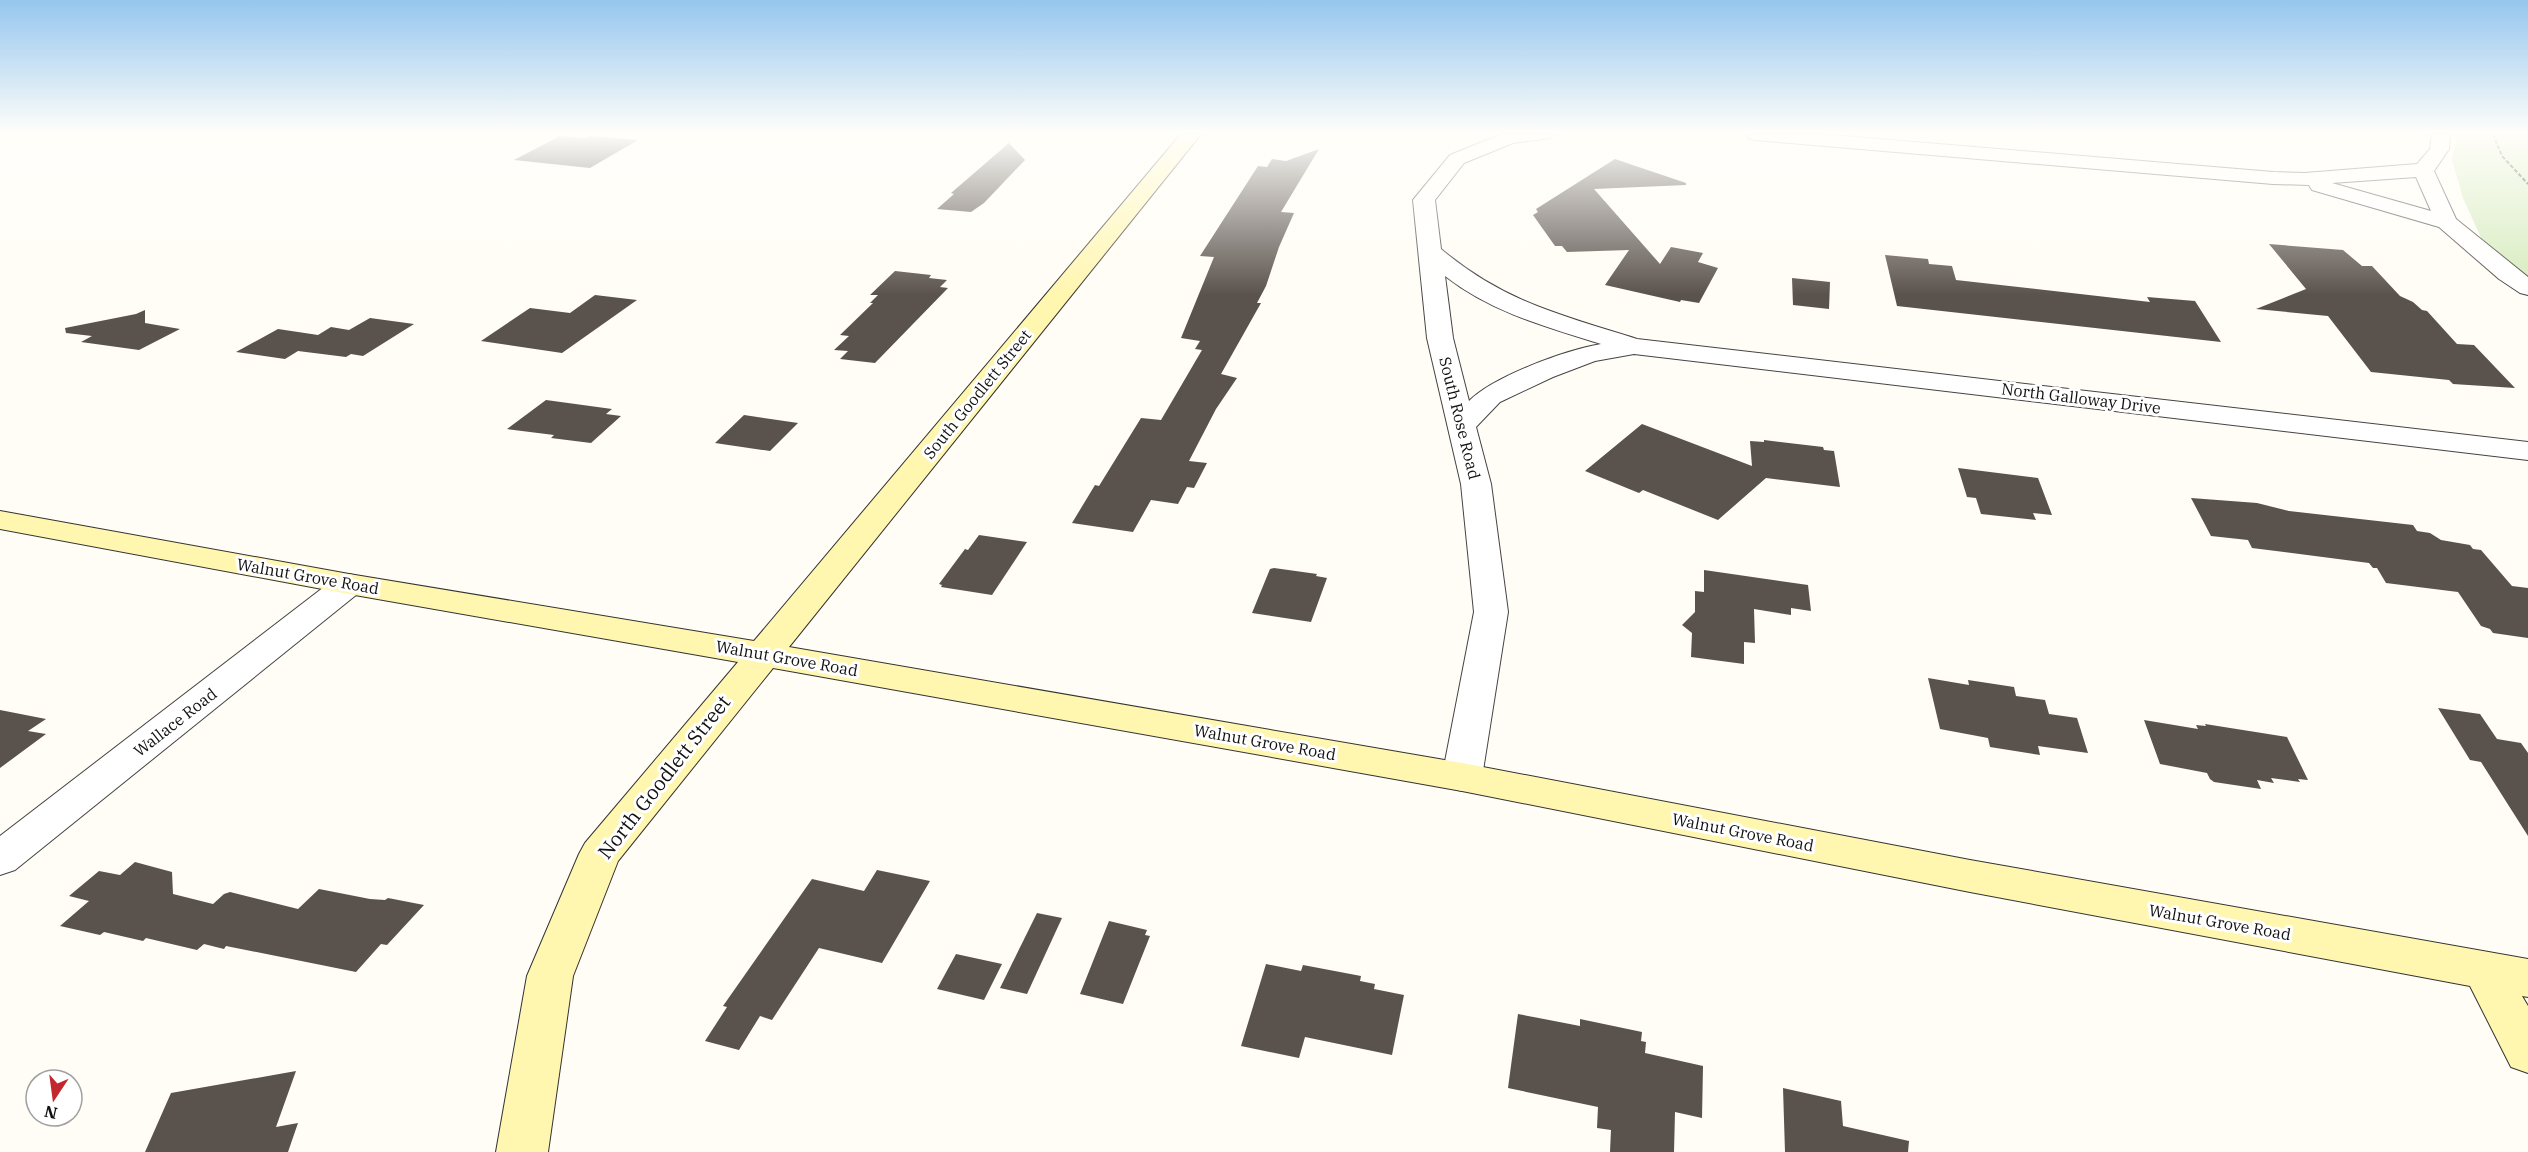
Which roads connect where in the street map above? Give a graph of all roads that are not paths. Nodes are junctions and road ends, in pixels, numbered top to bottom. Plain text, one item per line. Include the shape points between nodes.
1 (1147, 188) edge
2 (1434, 188) edge
3 (2324, 188) edge
4 (2431, 188) edge
5 (2447, 222) junction
6 (1428, 250) junction
7 (2528, 288) edge
8 (1634, 346) junction
9 (1461, 424) junction
10 (2528, 451) edge
11 (0, 520) edge
12 (349, 584) junction
13 (763, 654) junction
14 (1462, 777) junction
15 (0, 859) edge
16 (2507, 974) edge
17 (2528, 1052) edge
18 (522, 1152) edge

1 - 13 main road, South Goodlett Street
2 - 6 street, South Rose Road via 1424,200
3 - 5 street
4 - 5 street
5 - 7 street
6 - 8 street, North Galloway Drive via 1495,298
6 - 9 street, South Rose Road via 1440,338
8 - 9 street, North Galloway Drive via 1589,354 1544,370 1490,396
8 - 10 street, North Galloway Drive
9 - 14 street, South Rose Road via 1476,483 1491,612
11 - 12 main road, Walnut Grove Road
12 - 13 main road, Walnut Grove Road
12 - 15 street, Wallace Road
13 - 14 main road, Walnut Grove Road
13 - 18 main road, North Goodlett Street via 600,854 549,976
14 - 16 main road, Walnut Grove Road via 1970,876
16 - 17 main road

